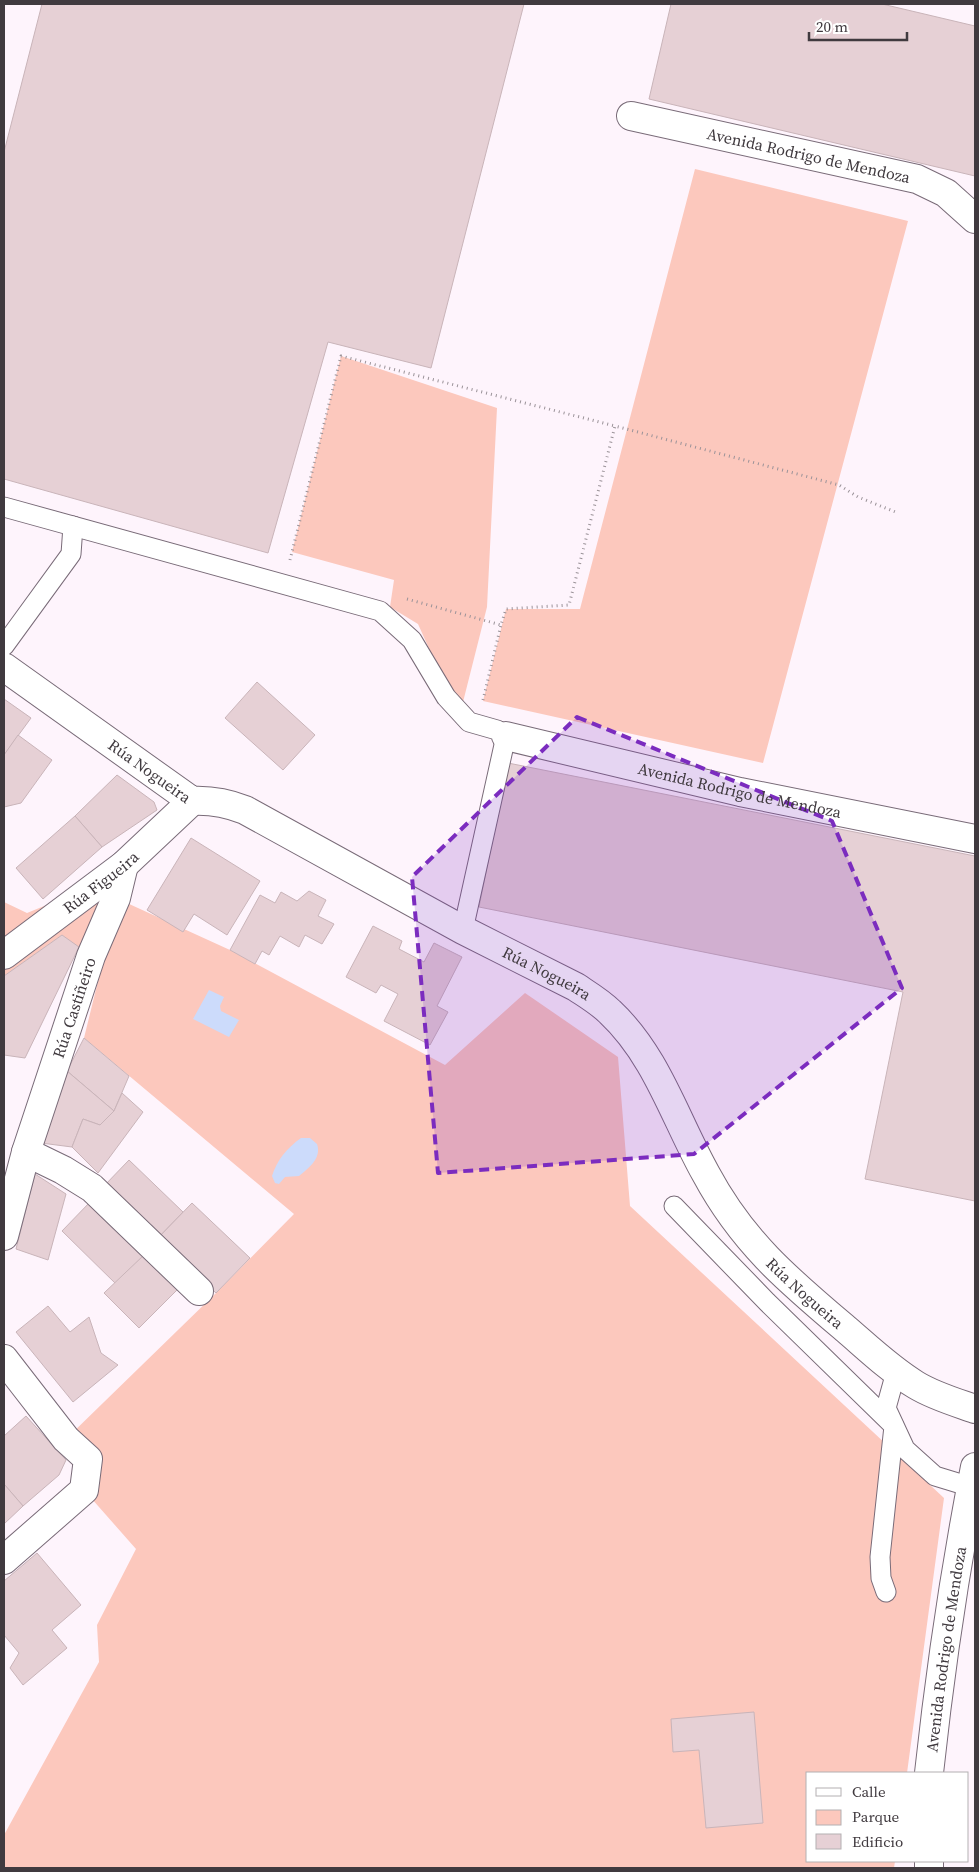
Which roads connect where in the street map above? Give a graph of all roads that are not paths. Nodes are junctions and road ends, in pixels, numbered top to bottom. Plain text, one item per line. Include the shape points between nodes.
1 (631, 116) dead end
2 (975, 219) edge
3 (4, 507) edge
4 (73, 526) junction
5 (4, 646) edge
6 (4, 667) edge
7 (506, 736) junction
8 (192, 801) junction
9 (975, 840) edge
10 (124, 865) junction
11 (463, 930) junction
12 (4, 955) edge
13 (26, 1152) junction
14 (674, 1206) dead end
15 (4, 1236) edge
16 (199, 1291) dead end
17 (4, 1360) edge
18 (896, 1372) junction
19 (975, 1408) edge
20 (894, 1426) junction
21 (973, 1477) edge
22 (4, 1560) edge
23 (886, 1592) dead end
24 (929, 1772) edge

1 - 2 street, Avenida Rodrigo de Mendoza via 917,179 946,193
3 - 4 lane
4 - 5 lane via 71,554
4 - 7 lane via 380,611 412,640 446,697 469,722
6 - 8 street, Rúa Nogueira
7 - 9 street, Avenida Rodrigo de Mendoza via 740,792
7 - 11 lane
8 - 10 street, Rúa Figueira
8 - 11 street, Rúa Nogueira via 227,803 245,810
10 - 12 street, Rúa Figueira
10 - 13 street, Rúa Castiñeiro via 116,898 91,956
11 - 18 street, Rúa Nogueira via 576,987 610,1012 644,1053 664,1086 704,1173 740,1229 801,1291
13 - 15 street, Rúa Castiñeiro
13 - 16 street via 92,1188
14 - 20 lane
17 - 22 street via 66,1439 88,1459 84,1490
18 - 19 street, Rúa Nogueira via 934,1394
18 - 20 lane via 886,1408
20 - 21 lane via 905,1449 935,1476
20 - 23 lane via 880,1557 881,1578
21 - 24 street, Avenida Rodrigo de Mendoza via 961,1539

